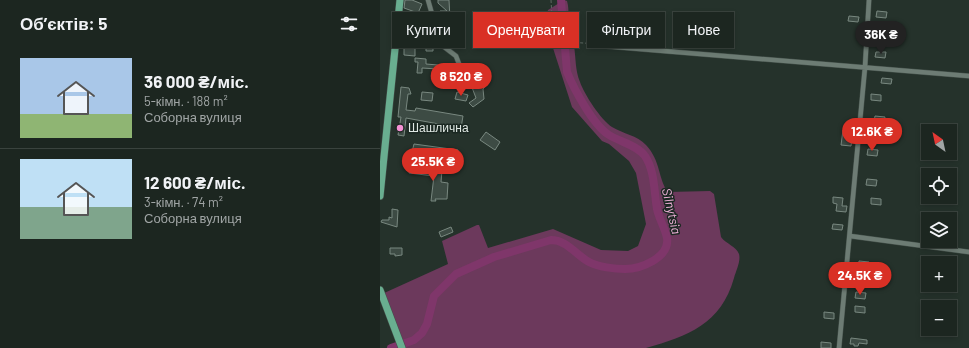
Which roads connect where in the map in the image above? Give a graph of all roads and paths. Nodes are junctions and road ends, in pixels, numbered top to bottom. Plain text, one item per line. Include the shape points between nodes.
1 (400, 0) edge
2 (428, 0) edge
3 (551, 0) edge
4 (869, 0) edge
5 (587, 43) edge
6 (629, 48) edge
7 (865, 67) junction
8 (969, 76) edge
9 (467, 85) dead end
10 (380, 196) edge
11 (850, 236) junction
12 (969, 252) edge
13 (380, 290) edge
14 (402, 348) edge
15 (839, 348) edge

1 - 10 main road
2 - 9 street via 435,40 456,56
3 - 5 path via 552,34 555,39
4 - 7 street
6 - 7 street
7 - 8 street
7 - 11 street
11 - 12 street
11 - 15 street
13 - 14 main road

